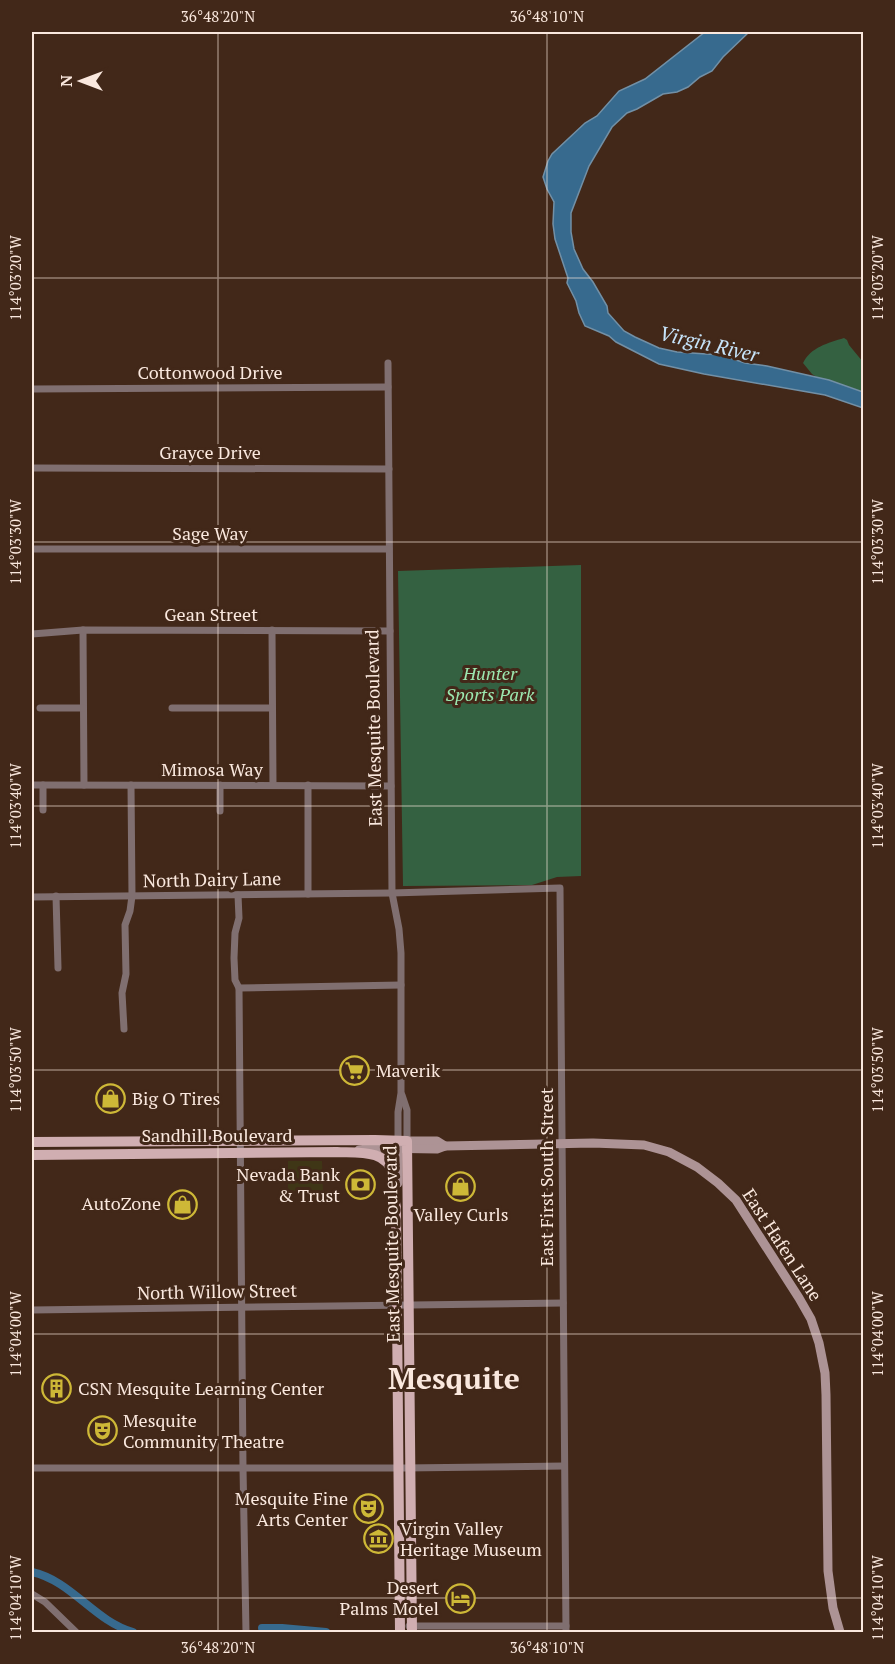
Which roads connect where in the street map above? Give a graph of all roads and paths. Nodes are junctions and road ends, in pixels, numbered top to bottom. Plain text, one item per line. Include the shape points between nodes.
1 (388, 363) dead end
2 (388, 387) junction
3 (32, 389) edge
4 (32, 468) edge
5 (389, 469) junction
6 (32, 549) edge
7 (389, 549) junction
8 (83, 630) junction
9 (272, 630) junction
10 (390, 630) junction
11 (32, 634) edge
12 (40, 708) dead end
13 (83, 708) junction
14 (172, 708) dead end
15 (272, 708) junction
16 (32, 785) edge
17 (43, 785) junction
18 (84, 785) junction
19 (131, 785) junction
20 (220, 785) junction
21 (273, 785) junction
22 (308, 785) junction
23 (392, 786) junction
24 (43, 810) dead end
25 (220, 811) dead end
26 (560, 888) joint
27 (392, 893) junction
28 (308, 894) junction
29 (238, 895) junction
30 (56, 896) junction
31 (132, 896) junction
32 (32, 897) edge
33 (58, 968) dead end
34 (400, 986) junction
35 (239, 988) junction
36 (124, 1029) dead end
37 (32, 1142) edge
38 (132, 1142) junction
39 (562, 1143) junction
40 (402, 1145) junction
41 (240, 1147) junction
42 (338, 1152) junction
43 (76, 1154) junction
44 (32, 1155) edge
45 (396, 1207) junction
46 (563, 1303) junction
47 (403, 1305) junction
48 (242, 1307) junction
49 (32, 1310) edge
50 (564, 1466) junction
51 (32, 1468) edge
52 (243, 1468) junction
53 (404, 1468) junction
54 (32, 1594) edge
55 (400, 1629) edge
56 (412, 1629) edge
57 (566, 1629) edge
58 (76, 1632) edge
59 (246, 1632) edge
60 (840, 1632) edge

1 - 2 street, East Mesquite Boulevard
2 - 3 street, Cottonwood Drive
2 - 5 street, East Mesquite Boulevard
4 - 5 street, Grayce Drive
5 - 7 street, East Mesquite Boulevard
6 - 7 street, Sage Way
7 - 10 street, East Mesquite Boulevard
8 - 9 street, Gean Street
8 - 11 street, Gean Street
8 - 13 street
9 - 10 street, Gean Street
9 - 15 street
10 - 23 street, East Mesquite Boulevard
12 - 13 street
13 - 18 street
14 - 15 street
15 - 21 street
16 - 17 street, Mimosa Way
17 - 18 street, Mimosa Way
17 - 24 street
18 - 19 street, Mimosa Way
19 - 20 street, Mimosa Way
19 - 31 street
20 - 21 street, Mimosa Way
20 - 25 street
21 - 22 street, Mimosa Way
22 - 23 street, Mimosa Way
22 - 28 street
23 - 27 street, East Mesquite Boulevard
26 - 27 street, North Dairy Lane
26 - 39 street, East First South Street
27 - 28 street, North Dairy Lane
27 - 34 street, East Mesquite Boulevard via 399,929
28 - 29 street, North Dairy Lane
29 - 31 street, North Dairy Lane
29 - 35 street via 234,958
30 - 31 street, North Dairy Lane
30 - 32 street, North Dairy Lane
30 - 33 street
31 - 36 street via 125,925
34 - 35 street
34 - 40 street, East Mesquite Boulevard via 401,1093 407,1110
35 - 41 street
37 - 38 main road, Sandhill Boulevard
38 - 41 main road, Sandhill Boulevard
38 - 43 main road via 127,1150 85,1150
39 - 40 main road, East Hafen Lane via 437,1149
39 - 46 street, East First South Street
39 - 60 main road, East Hafen Lane via 644,1145 669,1152 697,1167 736,1200 811,1319 825,1373 828,1571
40 - 41 main road, Sandhill Boulevard
40 - 42 main road, Sandhill Boulevard
40 - 45 main road, East Mesquite Boulevard
40 - 47 main road, East Mesquite Boulevard
41 - 42 main road, Sandhill Boulevard
41 - 43 main road, Sandhill Boulevard
41 - 48 street
42 - 45 main road via 372,1154 386,1160 393,1175
43 - 44 main road, Sandhill Boulevard
45 - 47 main road, East Mesquite Boulevard
46 - 47 street, North Willow Street
46 - 50 street, East First South Street
47 - 48 street, North Willow Street
47 - 53 main road, East Mesquite Boulevard
48 - 49 street, North Willow Street
48 - 52 street
50 - 53 street
50 - 57 street, East First South Street
51 - 52 street
52 - 53 street
52 - 59 street
53 - 55 main road
53 - 56 main road
54 - 58 street
55 - 56 street
56 - 57 street

